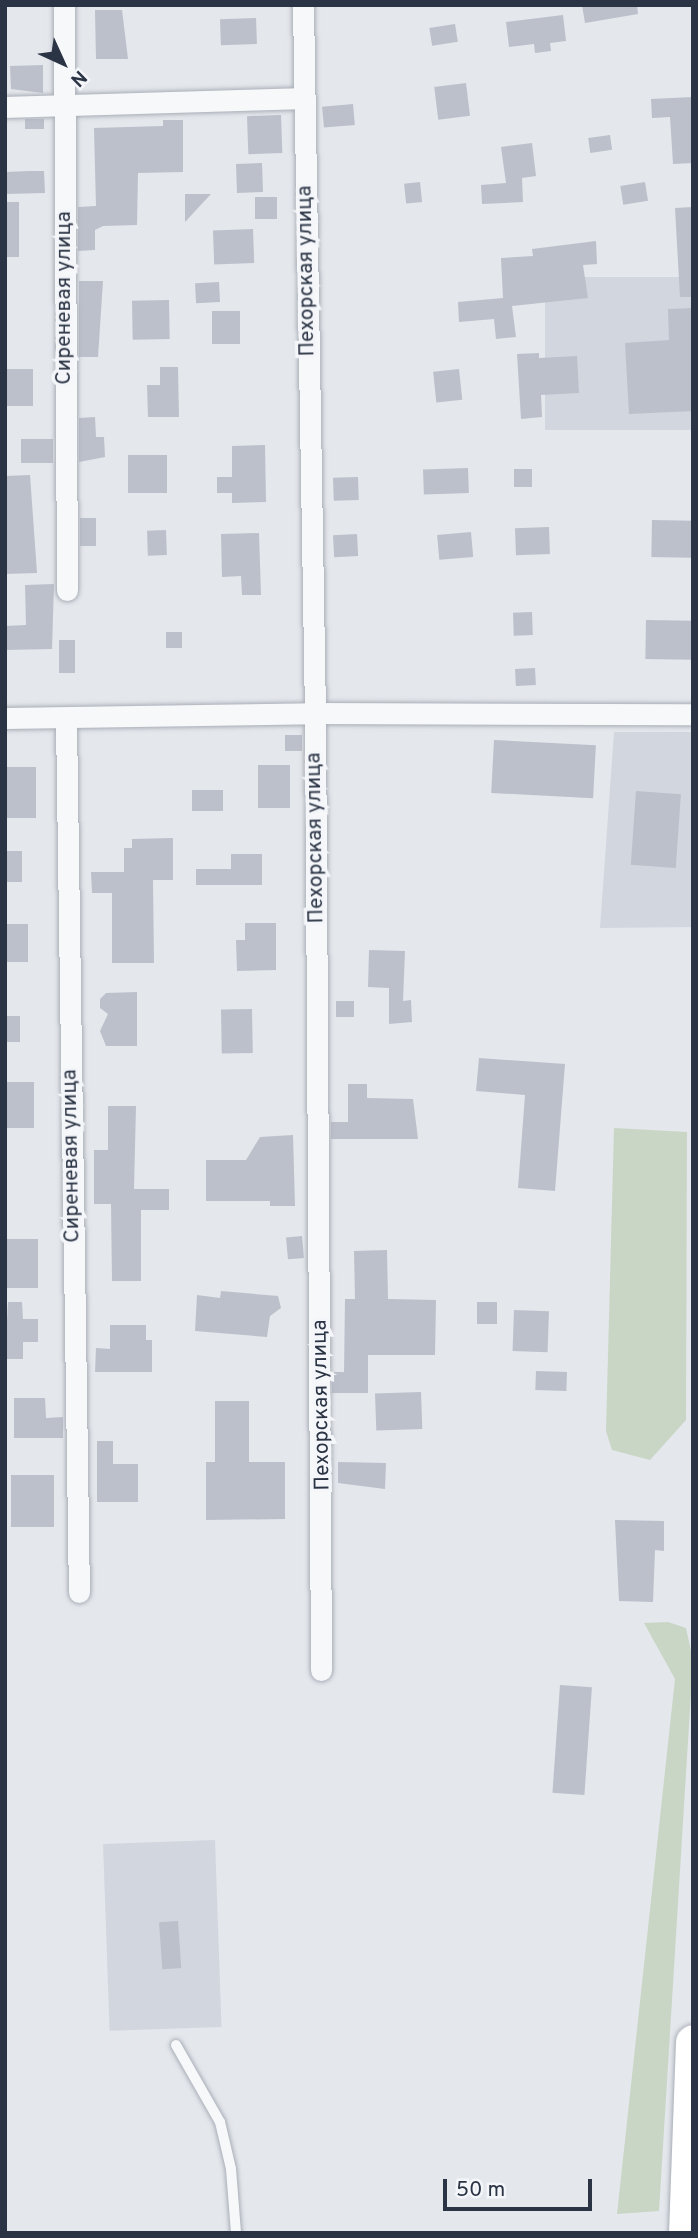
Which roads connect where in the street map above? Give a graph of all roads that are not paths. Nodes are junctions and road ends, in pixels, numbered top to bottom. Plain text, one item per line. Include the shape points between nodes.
1 (64, 5) edge
2 (303, 5) edge
3 (304, 98) junction
4 (64, 106) junction
5 (5, 107) edge
6 (67, 590) dead end
7 (315, 713) junction
8 (693, 714) edge
9 (5, 718) edge
10 (66, 720) junction
11 (79, 1592) dead end
12 (321, 1670) dead end
13 (693, 2042) edge
14 (176, 2045) dead end
15 (236, 2233) edge
16 (686, 2233) edge

1 - 4 street, Сиреневая улица
2 - 3 street, Пехорская улица
3 - 4 street
3 - 7 street, Пехорская улица
4 - 5 street
4 - 6 street, Сиреневая улица
7 - 8 street
7 - 10 street
7 - 12 street, Пехорская улица
9 - 10 street
10 - 11 street, Сиреневая улица
13 - 16 main road
14 - 15 lane via 220,2122 231,2169

